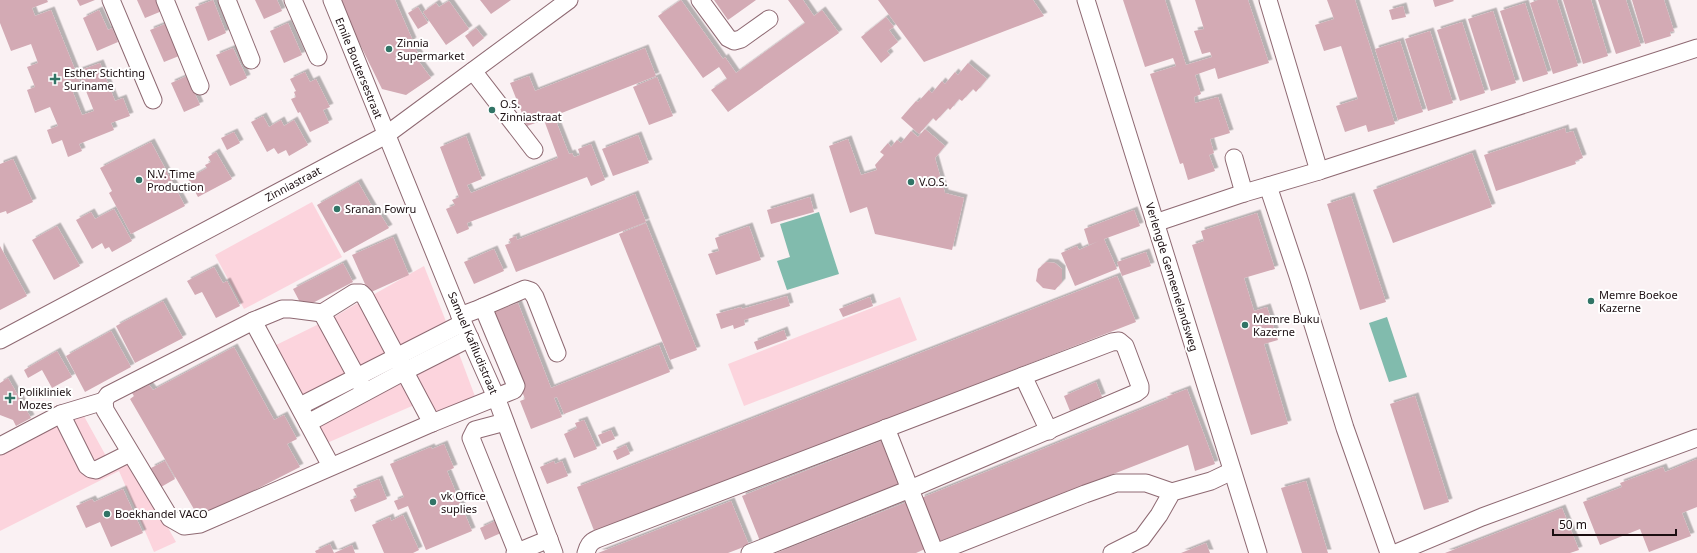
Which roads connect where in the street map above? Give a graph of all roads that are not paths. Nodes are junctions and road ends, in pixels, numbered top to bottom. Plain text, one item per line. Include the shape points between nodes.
1 (111, 0) edge
2 (165, 0) edge
3 (227, 0) edge
4 (293, 0) edge
5 (332, 0) edge
6 (569, 0) edge
7 (700, 0) edge
8 (1086, 0) edge
9 (1268, 0) edge
10 (769, 19) dead end
11 (1697, 48) edge
12 (318, 57) dead end
13 (251, 60) dead end
14 (473, 71) junction
15 (200, 86) dead end
16 (153, 100) dead end
17 (386, 135) junction
18 (534, 150) dead end
19 (1234, 158) dead end
20 (1319, 171) junction
21 (1268, 186) junction
22 (1244, 193) junction
23 (1155, 223) junction
24 (483, 307) junction
25 (322, 313) junction
26 (254, 321) junction
27 (464, 325) junction
28 (0, 340) edge
29 (557, 353) dead end
30 (401, 363) junction
31 (1023, 376) junction
32 (357, 377) junction
33 (365, 392) junction
34 (496, 397) junction
35 (104, 401) junction
36 (300, 406) junction
37 (62, 414) junction
38 (505, 422) junction
39 (308, 423) junction
40 (432, 423) junction
41 (886, 428) junction
42 (1049, 430) junction
43 (1697, 438) edge
44 (0, 446) edge
45 (130, 453) junction
46 (331, 466) junction
47 (1232, 471) junction
48 (910, 489) junction
49 (1172, 492) junction
50 (552, 546) edge
51 (516, 553) edge
52 (586, 553) edge
53 (750, 553) edge
54 (935, 553) edge
55 (1112, 553) edge
56 (1258, 553) edge
57 (1389, 553) edge
58 (1396, 553) edge

1 - 16 street
2 - 15 street
3 - 13 street
4 - 12 street
5 - 17 street, Emile Boutersestraat
6 - 14 street, Zinniastraat
7 - 10 street via 728,38 734,41 741,39
8 - 23 street, Verlengde Gemeenelandsweg
9 - 20 street
11 - 20 street
14 - 17 street, Zinniastraat
14 - 18 street
17 - 27 street, Samuel Kafiludistraat
17 - 28 street, Zinniastraat
19 - 22 street
20 - 21 street
21 - 22 street
21 - 57 street via 1345,428
22 - 23 street
23 - 47 street, Verlengde Gemeenelandsweg
24 - 27 street
24 - 29 street via 525,289 531,291
24 - 34 street via 516,386 514,390
25 - 26 street via 282,309
25 - 30 street via 354,293 361,293
25 - 32 street
26 - 35 street via 108,395
26 - 36 street
27 - 30 street
27 - 34 street, Samuel Kafiludistraat
30 - 32 street
30 - 33 street
30 - 40 street
31 - 41 street
31 - 42 street
31 - 42 street via 1115,341 1122,343 1127,349 1140,386 1138,392
32 - 33 street
32 - 36 street
33 - 39 street
34 - 38 street, Samuel Kafiludistraat
34 - 40 street
35 - 37 street
35 - 45 street via 105,410
36 - 39 street
37 - 44 street
37 - 45 street via 86,466 91,469 96,470
38 - 50 street, Samuel Kafiludistraat
38 - 51 street via 475,430 471,438
39 - 46 street
40 - 46 street
41 - 48 street
41 - 52 street via 592,541
42 - 48 street
43 - 58 street via 1482,518
45 - 46 street via 170,518 184,526 200,524
47 - 49 street via 1211,481
47 - 56 street, Verlengde Gemeenelandsweg
48 - 53 street
48 - 54 street
49 - 54 street via 1146,483 1116,483
49 - 55 street via 1142,538
50 - 51 street

